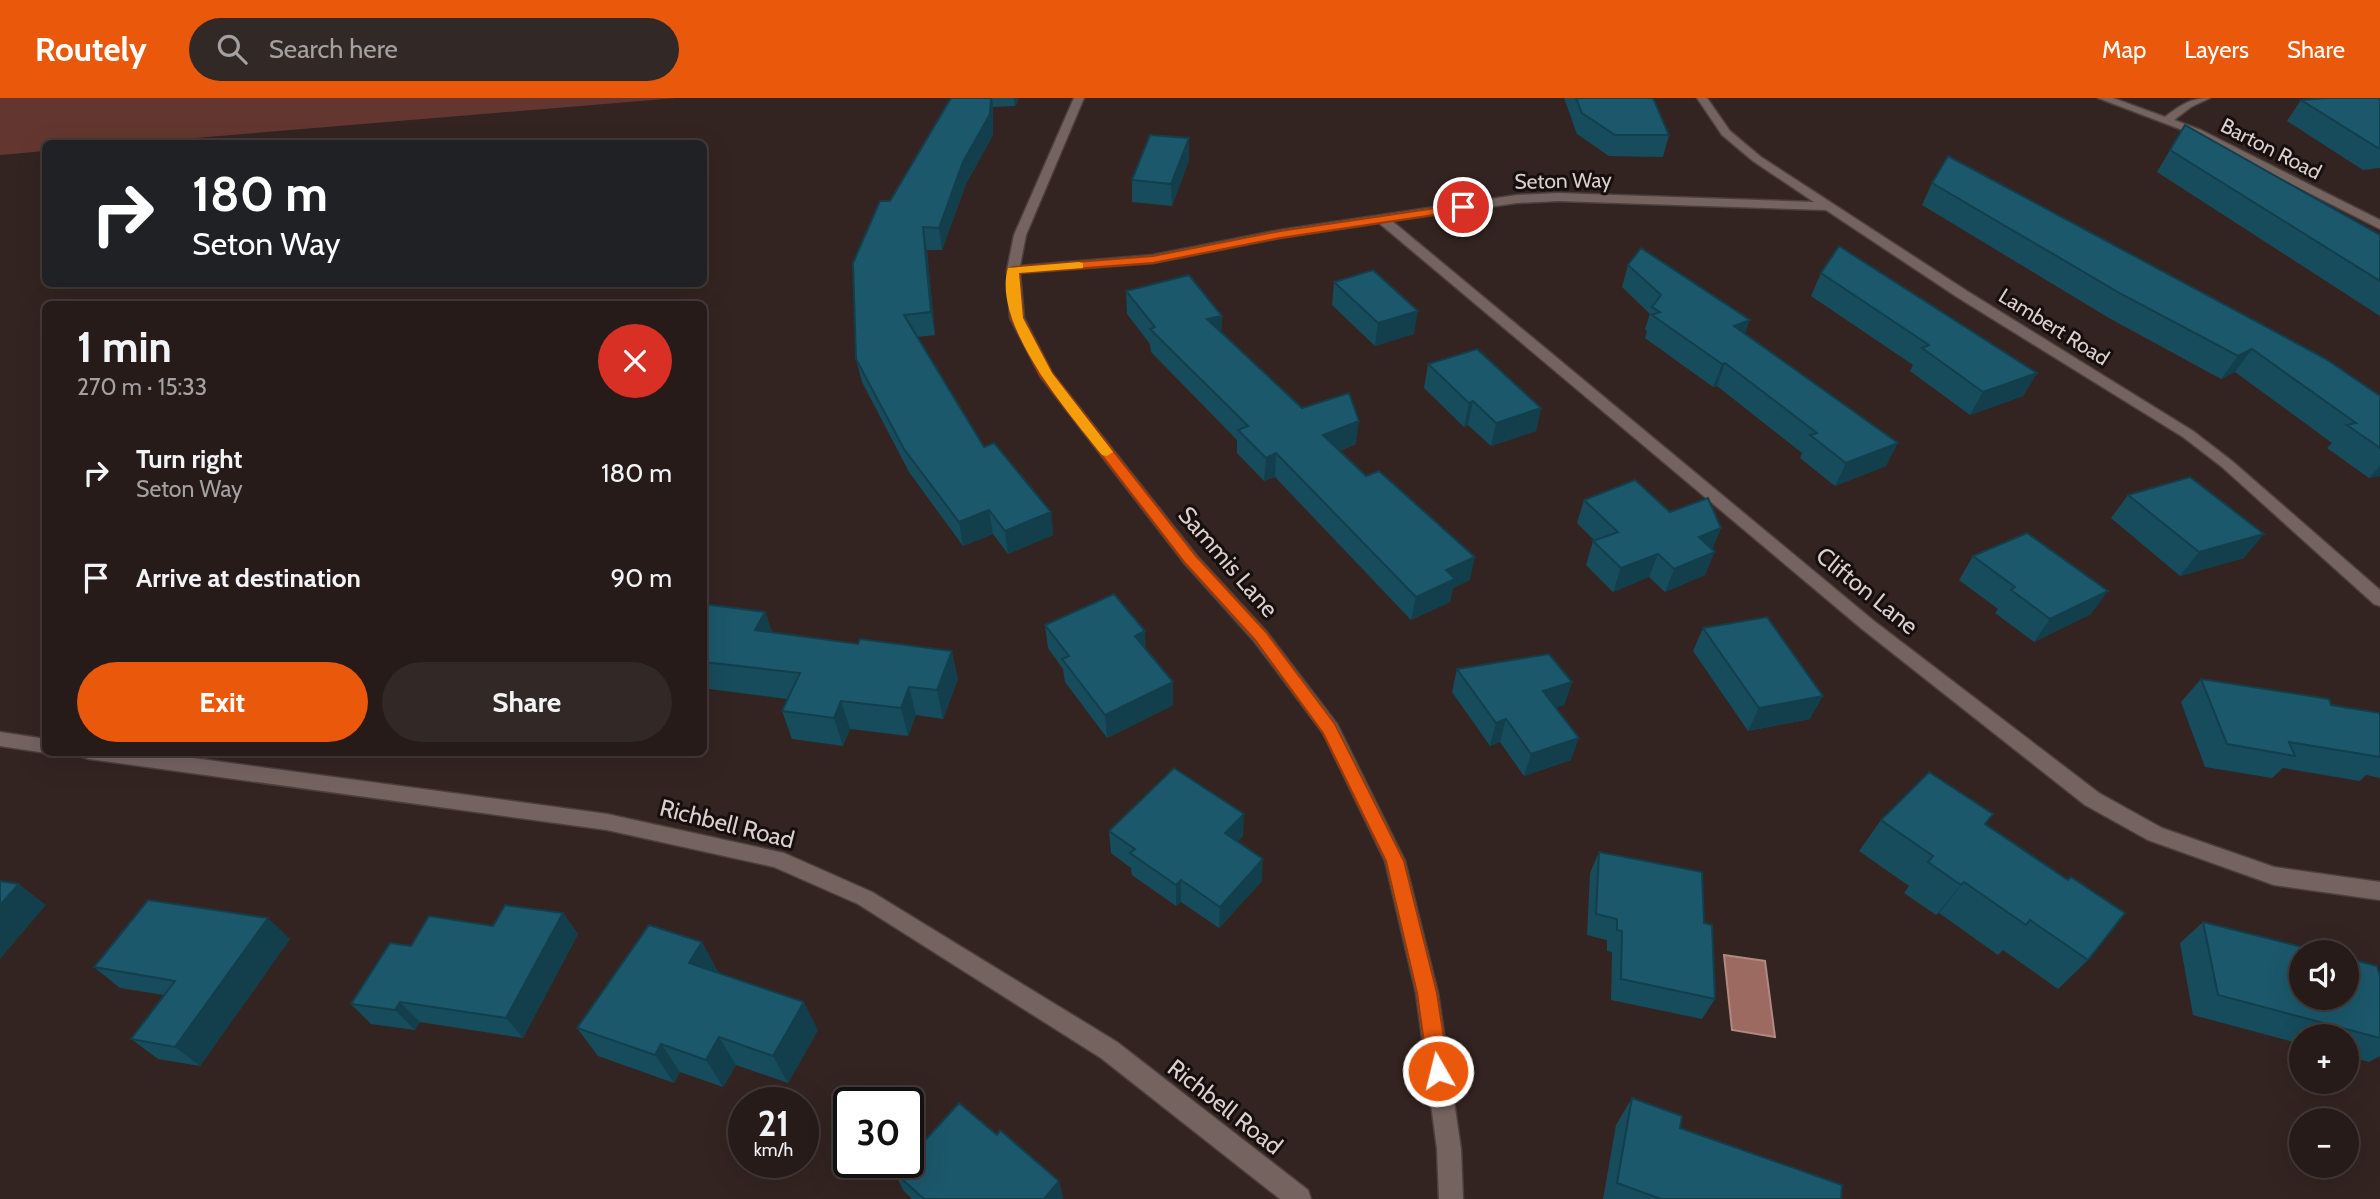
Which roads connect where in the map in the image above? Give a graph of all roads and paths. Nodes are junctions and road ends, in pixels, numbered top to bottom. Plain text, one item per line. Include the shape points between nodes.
1 (1079, 98) edge
2 (1702, 98) edge
3 (2103, 98) edge
4 (2206, 98) edge
5 (2166, 121) junction
6 (1826, 206) junction
7 (1383, 220) junction
8 (2380, 225) edge
9 (1013, 270) junction
10 (2380, 600) edge
11 (0, 739) edge
12 (42, 745) edge
13 (119, 756) edge
14 (2380, 891) edge
15 (1299, 1199) edge
16 (1451, 1199) edge

1 - 9 street, Sammis Lane via 1020,235
2 - 6 street, Lambert Road via 1726,133
3 - 5 street, Barton Road
4 - 5 street
5 - 8 street, Barton Road via 2197,132
6 - 7 street, Seton Way via 1558,197
6 - 10 street, Lambert Road via 2188,434
7 - 9 street, Seton Way via 1280,234 1153,260
7 - 14 street, Clifton Lane via 1868,625 2092,799 2155,834 2274,876
9 - 16 street, Sammis Lane via 1017,318 1046,374 1191,560 1260,636 1329,729 1395,861 1427,993 1449,1149
11 - 12 street
13 - 15 street, Richbell Road via 607,822 777,859 865,898 1109,1049

